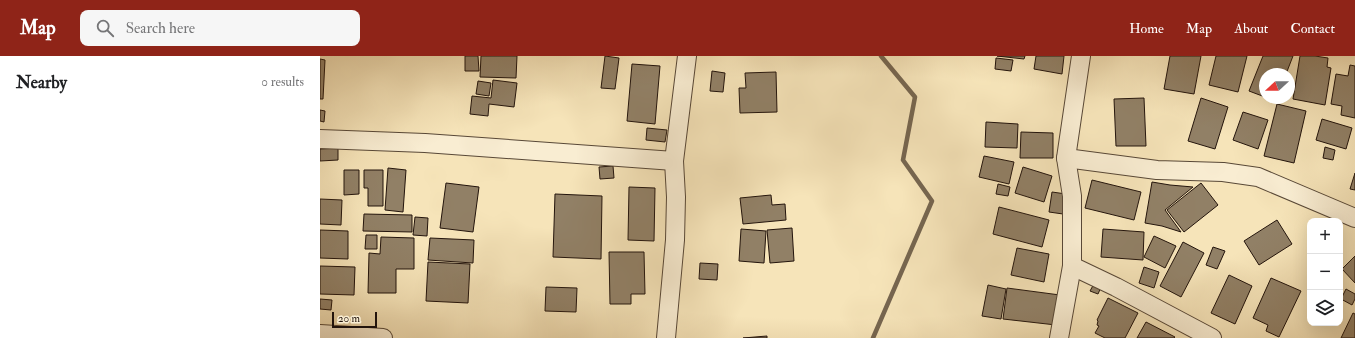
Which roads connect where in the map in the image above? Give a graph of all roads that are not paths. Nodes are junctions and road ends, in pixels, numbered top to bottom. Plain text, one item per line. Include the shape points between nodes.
1 (688, 56) edge
2 (1081, 56) edge
3 (320, 140) edge
4 (1066, 158) junction
5 (674, 161) junction
6 (1355, 218) edge
7 (1072, 266) junction
8 (320, 334) edge
9 (383, 338) edge
10 (666, 338) edge
11 (1059, 338) edge
12 (1212, 338) edge

1 - 5 street
2 - 4 street
3 - 5 street via 425,142
4 - 6 street via 1157,170 1224,172 1258,177
4 - 7 street via 1072,196
5 - 10 street via 675,240
7 - 11 street
7 - 12 street
8 - 9 street

